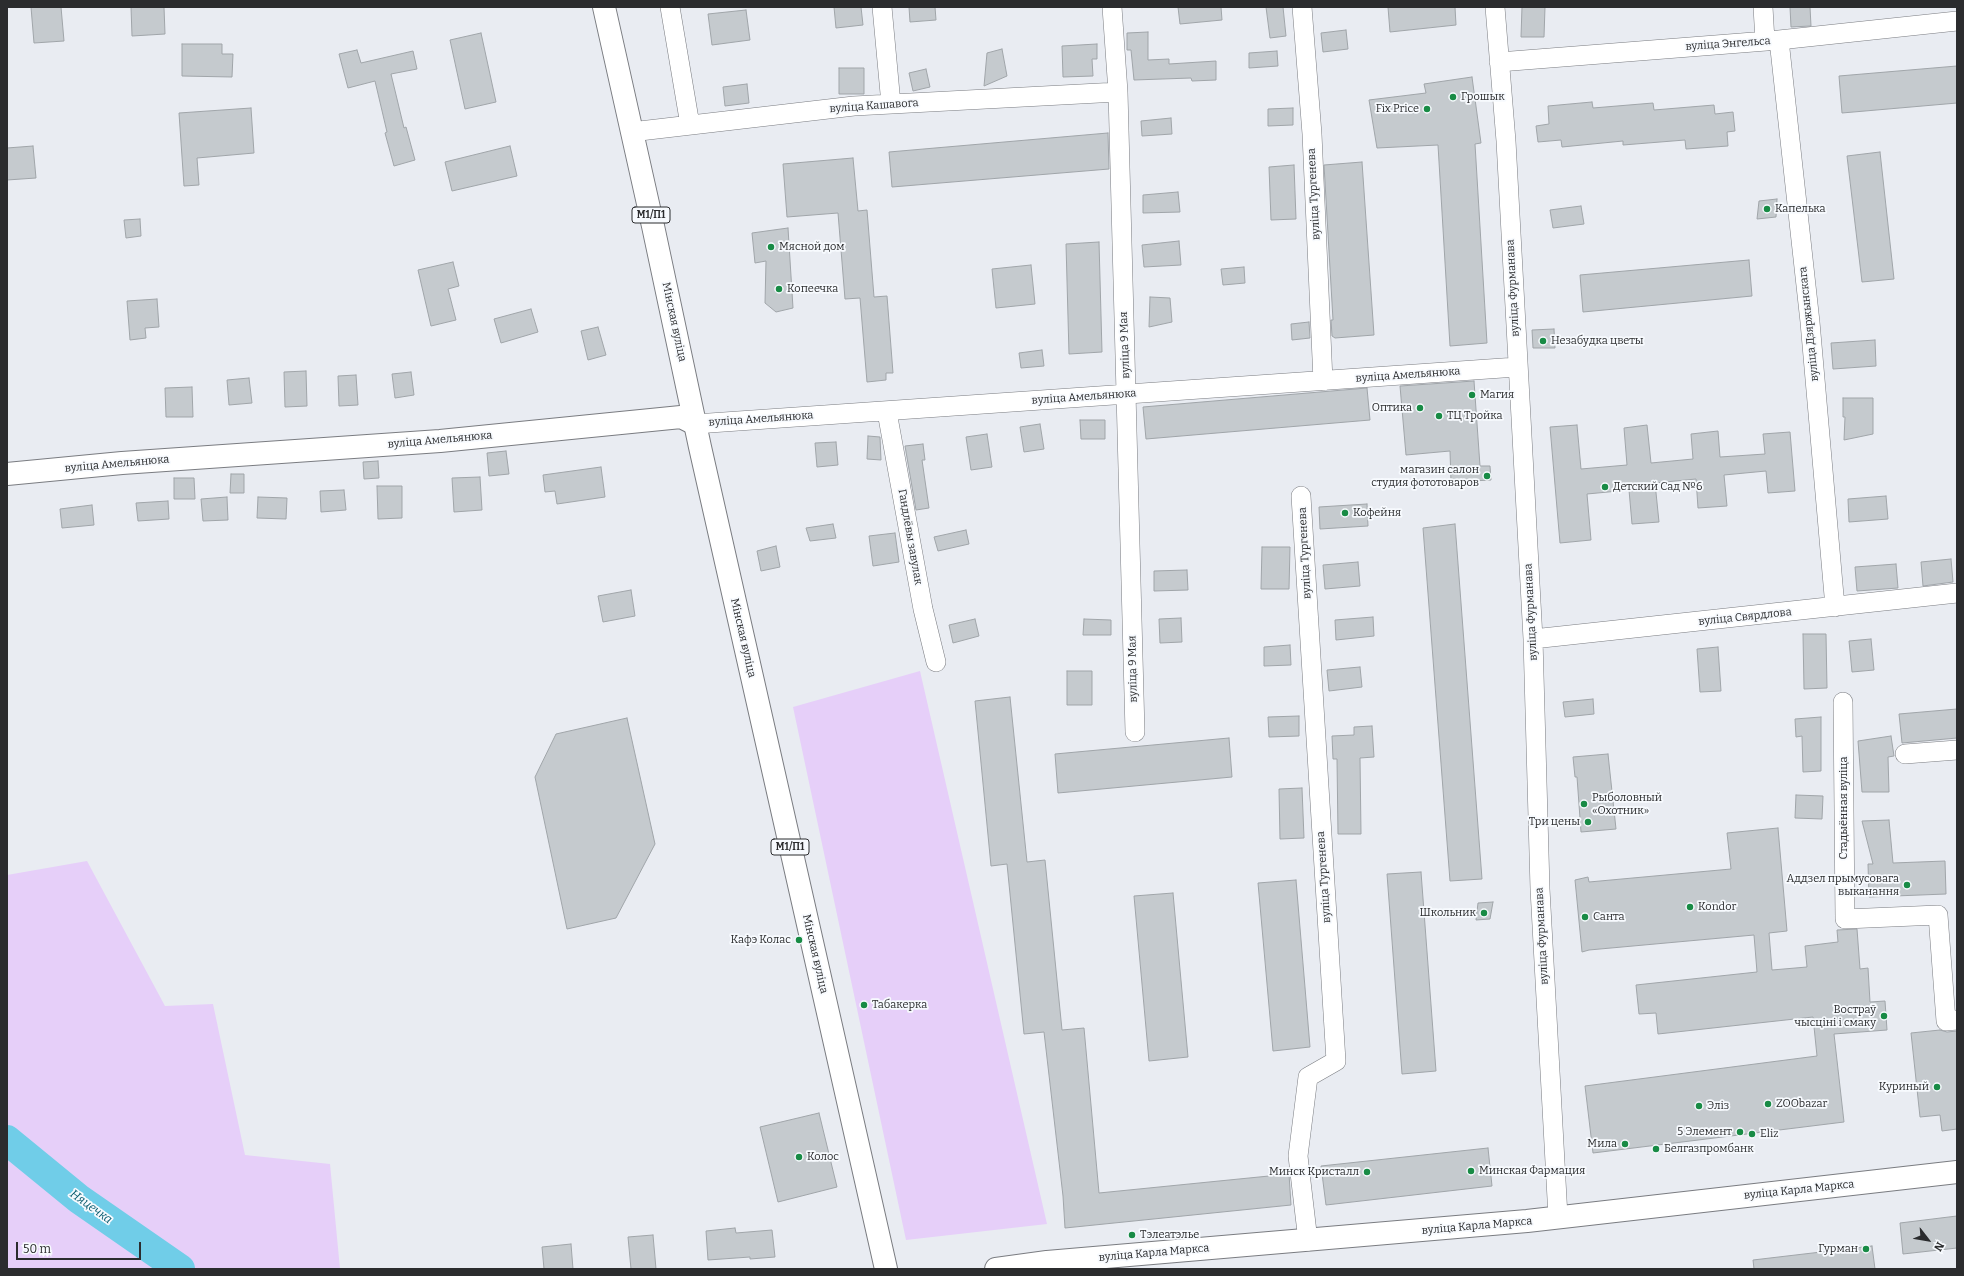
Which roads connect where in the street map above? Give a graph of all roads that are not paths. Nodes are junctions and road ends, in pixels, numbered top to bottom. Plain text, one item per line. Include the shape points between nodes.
1 (604, 7) edge
2 (670, 7) edge
3 (882, 7) edge
4 (1112, 7) edge
5 (1302, 7) edge
6 (1495, 7) edge
7 (1763, 7) edge
8 (1957, 21) edge
9 (1772, 41) junction
10 (1499, 62) junction
11 (1118, 92) junction
12 (891, 104) junction
13 (690, 125) junction
14 (631, 132) junction
15 (1517, 367) junction
16 (1323, 381) junction
17 (1127, 394) junction
18 (887, 412) junction
19 (695, 424) junction
20 (7, 474) edge
21 (1301, 496) dead end
22 (1957, 593) edge
23 (1835, 607) junction
24 (1533, 639) junction
25 (936, 662) dead end
26 (1843, 702) dead end
27 (1135, 732) dead end
28 (1957, 750) edge
29 (1905, 754) dead end
30 (1957, 1020) edge
31 (1957, 1172) edge
32 (1558, 1217) junction
33 (1308, 1241) junction
34 (886, 1269) edge
35 (996, 1269) edge

1 - 14 main road, Мінская вуліца / М1/П1
2 - 13 street
3 - 12 street
4 - 11 street, вуліца 9 Мая
5 - 16 street, вуліца Тургенева via 1312,134
6 - 10 street, вуліца Фурманава
7 - 9 street, вуліца Дзяржынскага
8 - 9 street, вуліца Энгельса
9 - 10 street, вуліца Энгельса
9 - 23 street, вуліца Дзяржынскага via 1810,322
10 - 15 street, вуліца Фурманава via 1506,141
11 - 12 street, вуліца Кашавога
11 - 17 street, вуліца 9 Мая
12 - 13 street, вуліца Кашавога
13 - 14 street, вуліца Кашавога
14 - 19 main road, Мінская вуліца / М1/П1
15 - 16 street, вуліца Амельянюка
15 - 24 street, вуліца Фурманава
16 - 17 street, вуліца Амельянюка
17 - 18 street, вуліца Амельянюка
17 - 27 street, вуліца 9 Мая
18 - 19 street, вуліца Амельянюка
18 - 25 street, Гандлёвы завулак via 923,609
19 - 20 main road, вуліца Амельянюка via 682,417 440,441 122,463
19 - 34 main road, Мінская вуліца / М1/П1
21 - 33 street, вуліца Тургенева via 1336,1061 1308,1077 1298,1156
22 - 23 street, вуліца Свярдлова
23 - 24 street, вуліца Свярдлова
24 - 32 street, вуліца Фурманава via 1540,889
26 - 30 street, Стадыённая вуліца via 1845,919 1938,915 1946,1021
28 - 29 street
31 - 32 main road, вуліца Карла Маркса
32 - 33 main road, вуліца Карла Маркса
33 - 35 main road, вуліца Карла Маркса via 1047,1262

